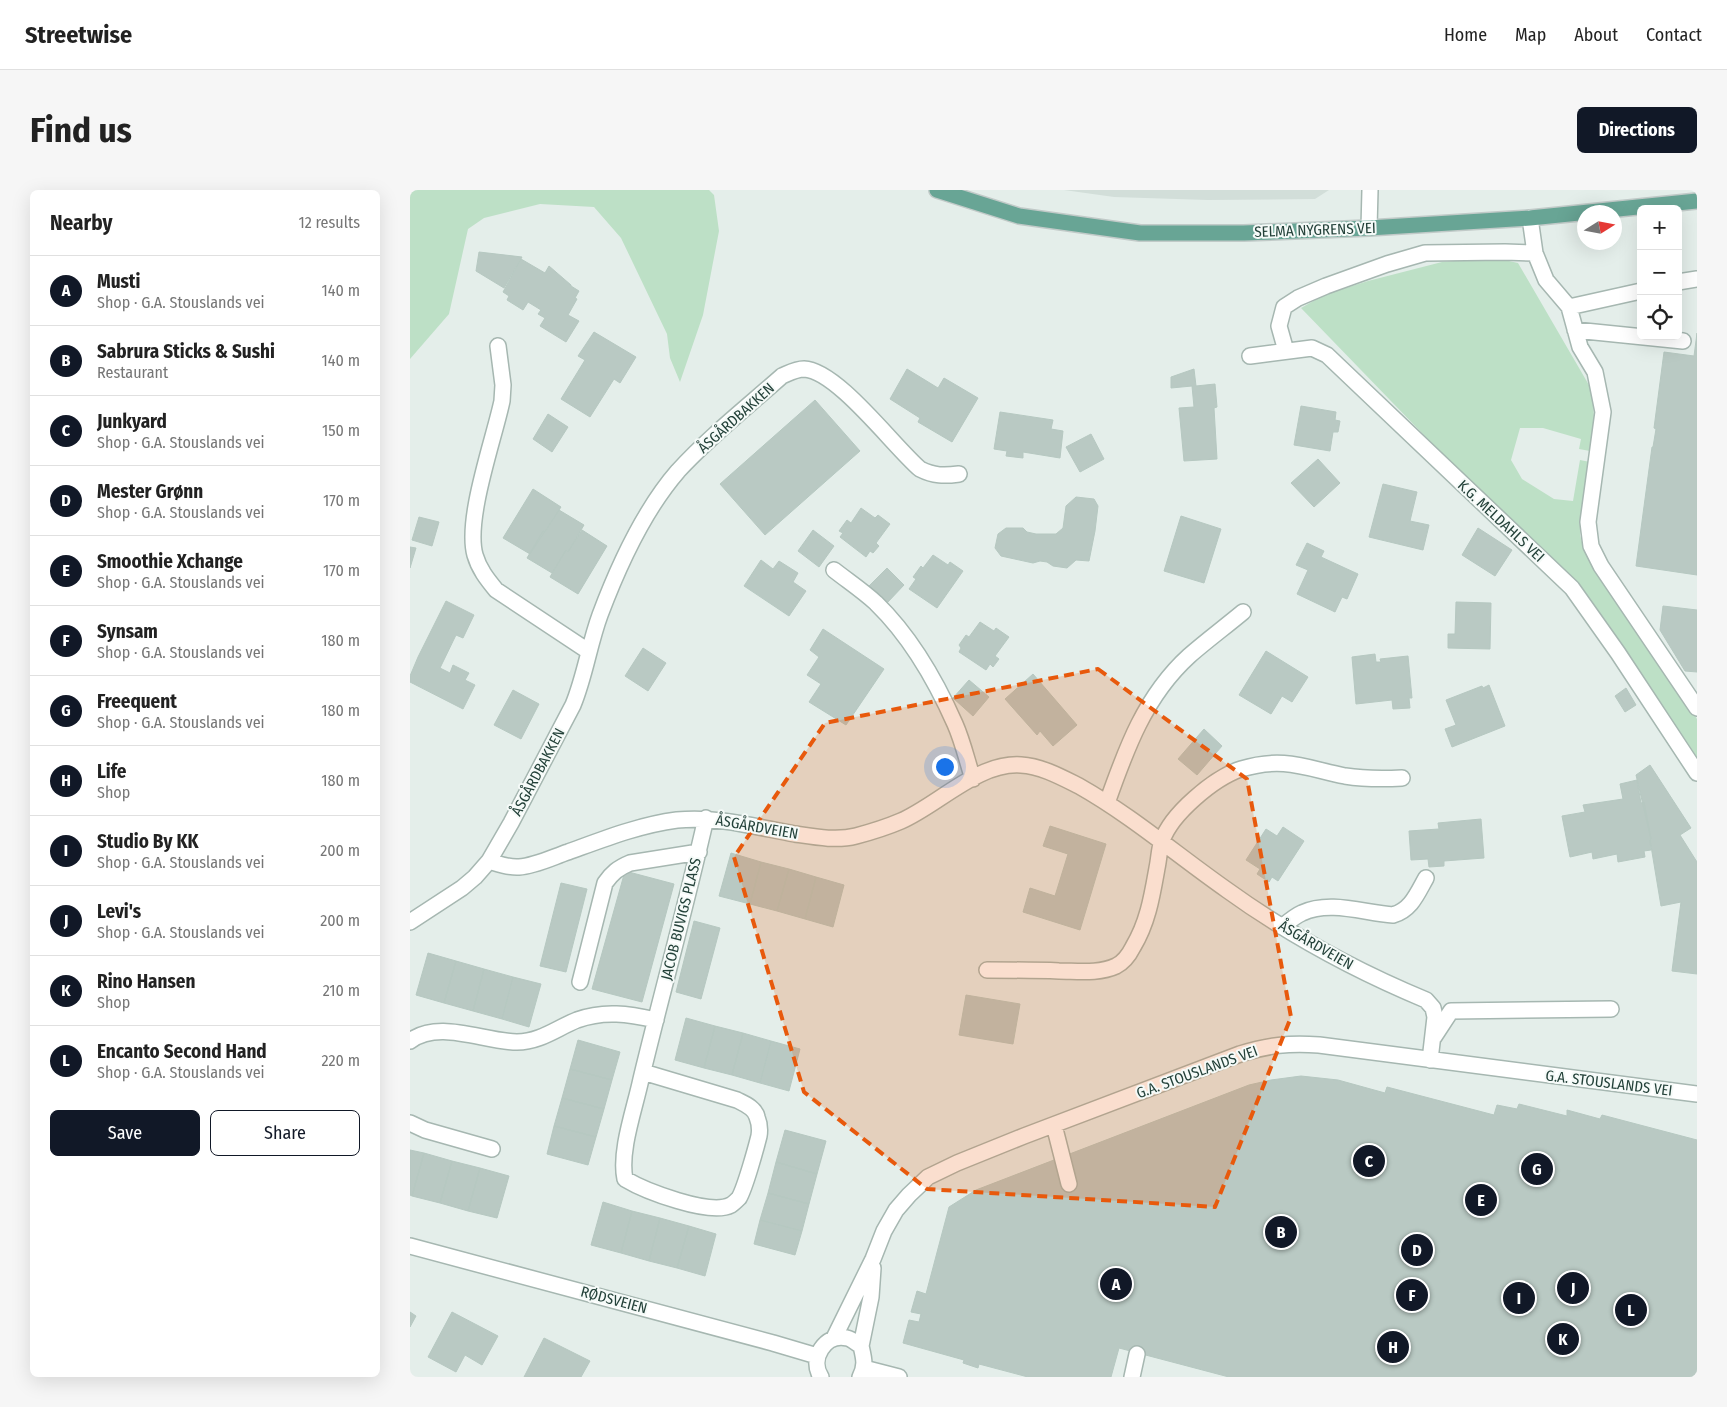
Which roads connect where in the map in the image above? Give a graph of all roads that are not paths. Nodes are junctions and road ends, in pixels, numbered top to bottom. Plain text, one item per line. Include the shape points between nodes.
1 (937, 190) edge
2 (1370, 190) edge
3 (1697, 200) edge
4 (1530, 218) junction
5 (1369, 228) junction
6 (1535, 254) junction
7 (1697, 279) edge
8 (1682, 281) edge
9 (1637, 292) edge
10 (1569, 307) junction
11 (1576, 330) junction
12 (1683, 341) dead end
13 (498, 346) dead end
14 (1286, 351) junction
15 (1250, 356) dead end
16 (959, 474) dead end
17 (834, 570) dead end
18 (1243, 612) dead end
19 (588, 651) junction
20 (1697, 708) edge
21 (1697, 773) edge
22 (1402, 778) dead end
23 (973, 779) junction
24 (1107, 803) junction
25 (706, 818) junction
26 (1162, 840) junction
27 (699, 852) junction
28 (489, 861) junction
29 (1426, 878) dead end
30 (410, 922) edge
31 (1282, 926) junction
32 (987, 970) dead end
33 (580, 982) dead end
34 (1611, 1009) dead end
35 (656, 1020) junction
36 (410, 1040) edge
37 (1432, 1040) junction
38 (1430, 1060) junction
39 (643, 1072) junction
40 (1697, 1094) edge
41 (410, 1123) edge
42 (1054, 1125) junction
43 (492, 1149) dead end
44 (1069, 1184) dead end
45 (410, 1246) edge
46 (873, 1258) junction
47 (834, 1338) junction
48 (861, 1346) junction
49 (1137, 1354) dead end
50 (817, 1356) junction
51 (862, 1373) edge
52 (821, 1377) edge
53 (898, 1377) edge
54 (1132, 1377) edge

1 - 5 main road, SELMA NYGRENS VEI via 1020,216 1140,233
2 - 5 street
3 - 4 main road, SELMA NYGRENS VEI
4 - 5 main road, SELMA NYGRENS VEI
4 - 6 street
6 - 10 street via 1546,280
6 - 14 street via 1425,254 1326,286 1284,308 1279,326
7 - 8 street
9 - 10 street
10 - 11 street
11 - 12 street
11 - 20 street via 1580,347 1595,372 1603,412 1588,522 1591,546 1601,566
13 - 19 street via 502,400 477,500 472,544 474,554 478,566 496,590
14 - 15 street, K.G. MELDAHLS VEI
14 - 21 street, K.G. MELDAHLS VEI via 1312,348 1327,355 1572,588
16 - 19 street, ÅSGÅRDBAKKEN via 943,476 920,468 869,415 829,380 817,372 793,370 782,376 708,442 660,495 632,544
17 - 23 street via 874,601 918,655 956,725
18 - 24 street via 1188,657 1153,700 1126,750
19 - 28 street, ÅSGÅRDBAKKEN via 573,705
22 - 26 street via 1366,778 1303,765 1260,764 1222,777 1206,788 1173,823
23 - 24 street, ÅSGÅRDVEIEN via 1008,766 1032,766 1069,781
23 - 25 street, ÅSGÅRDVEIEN via 901,821 854,837 821,838
24 - 26 street, ÅSGÅRDVEIEN
25 - 27 street, JACOB BUVIGS PLASS
25 - 28 street, ÅSGÅRDVEIEN via 647,825 520,867
26 - 31 street, ÅSGÅRDVEIEN via 1227,890
26 - 32 street via 1151,905 1140,934 1122,962 1114,967 1088,971
27 - 33 street via 630,863 611,874 605,883
27 - 35 street, JACOB BUVIGS PLASS
28 - 30 street via 462,888
29 - 31 street via 1407,909 1399,913 1315,908 1300,913
31 - 37 street, ÅSGÅRDVEIEN via 1366,973 1426,1000 1435,1017
34 - 37 street via 1451,1011
35 - 36 street via 607,1013 518,1042 441,1031 421,1034
35 - 39 street, JACOB BUVIGS PLASS
37 - 38 street, ÅSGÅRDVEIEN
38 - 40 street, G.A. STOUSLANDS VEI
38 - 42 street, G.A. STOUSLANDS VEI via 1319,1045 1278,1044 1240,1054
39 - 39 street, JACOB BUVIGS PLASS via 737,1100 757,1115 759,1134 743,1190 732,1205 707,1208 660,1195 625,1179 624,1153
41 - 43 street
42 - 44 street
42 - 46 street, G.A. STOUSLANDS VEI via 928,1177 896,1210
45 - 50 street, RØDSVEIEN
46 - 47 street, G.A. STOUSLANDS VEI
46 - 48 street, G.A. STOUSLANDS VEI via 871,1297
47 - 48 street via 848,1338
47 - 50 street, G.A. STOUSLANDS VEI via 823,1346
48 - 51 street, G.A. STOUSLANDS VEI via 865,1362
49 - 54 street
50 - 52 street
51 - 53 street

